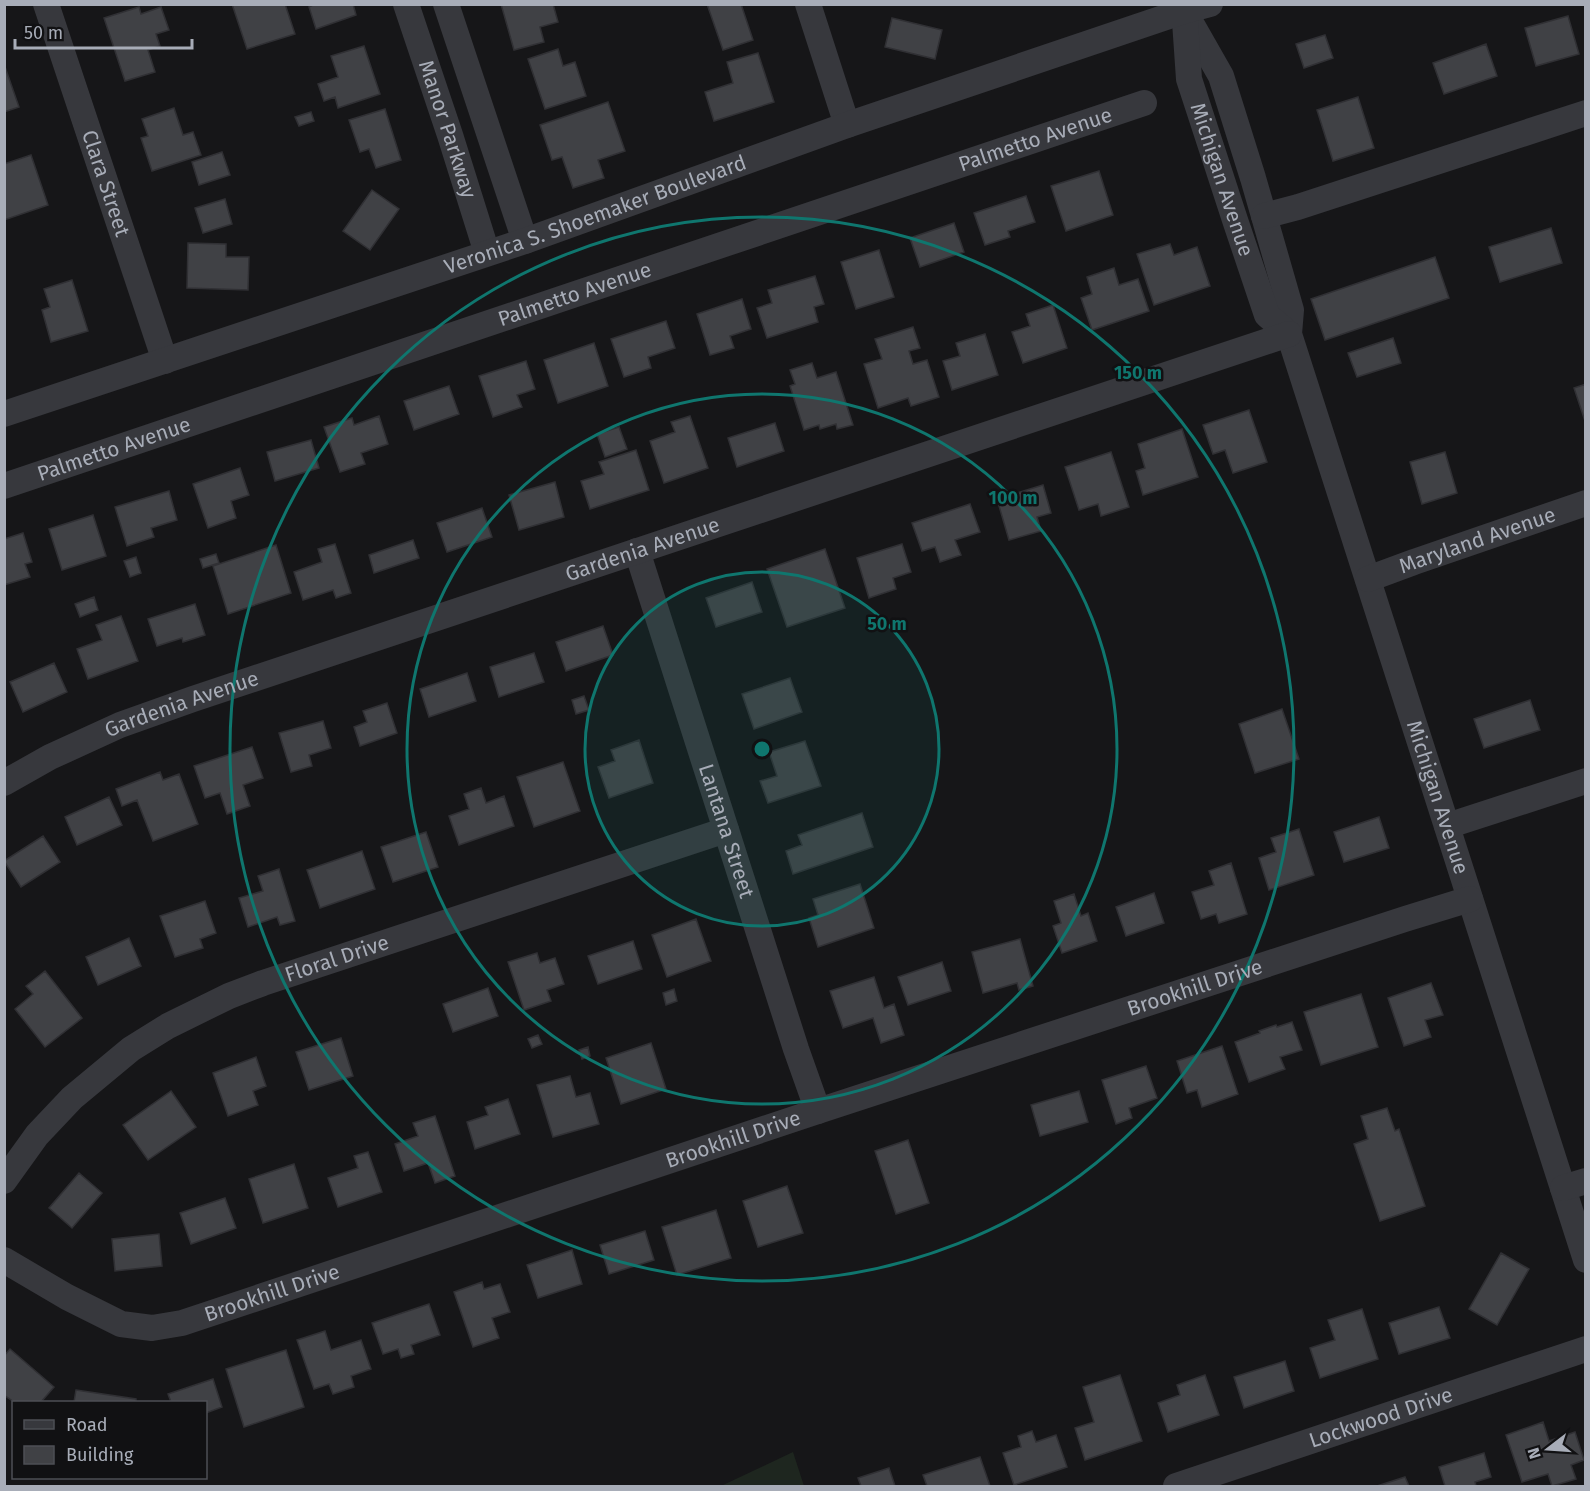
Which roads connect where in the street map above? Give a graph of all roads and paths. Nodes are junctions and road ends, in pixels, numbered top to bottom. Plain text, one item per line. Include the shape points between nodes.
1 (46, 4) edge
2 (406, 4) edge
3 (446, 4) edge
4 (808, 4) edge
5 (1210, 4) edge
6 (1189, 7) edge
7 (1144, 103) dead end
8 (1586, 113) edge
9 (847, 125) junction
10 (1264, 216) junction
11 (525, 241) junction
12 (487, 253) junction
13 (1289, 334) junction
14 (165, 361) junction
15 (4, 414) edge
16 (4, 486) edge
17 (1586, 503) edge
18 (637, 551) junction
19 (1368, 579) junction
20 (1586, 781) edge
21 (4, 783) edge
22 (1448, 826) junction
23 (726, 830) junction
24 (1470, 899) junction
25 (818, 1111) junction
26 (4, 1181) edge
27 (1574, 1184) edge
28 (4, 1260) edge
29 (1586, 1260) edge
30 (1586, 1349) edge
31 (1176, 1486) edge

1 - 14 street, Clara Street
2 - 12 street, Manor Parkway
3 - 11 street, Manor Parkway
4 - 9 street
5 - 6 street, Veronica S. Shoemaker Boulevard
6 - 9 street, Veronica S. Shoemaker Boulevard
6 - 10 street, Michigan Avenue via 1221,76
6 - 13 street, Michigan Avenue via 1189,79 1267,315
7 - 16 street, Palmetto Avenue
8 - 10 street
9 - 11 street, Veronica S. Shoemaker Boulevard
10 - 13 street, Michigan Avenue via 1291,310
11 - 12 street, Veronica S. Shoemaker Boulevard
12 - 14 street, Veronica S. Shoemaker Boulevard
13 - 18 street, Gardenia Avenue
13 - 19 street, Michigan Avenue
14 - 15 street, Veronica S. Shoemaker Boulevard
17 - 19 street, Maryland Avenue
18 - 21 street, Gardenia Avenue via 120,725
18 - 23 street, Lantana Street
19 - 22 street, Michigan Avenue
20 - 22 street
22 - 24 street, Michigan Avenue
23 - 25 street, Lantana Street
23 - 26 street, Floral Drive via 263,983 168,1026 131,1049 72,1098 37,1135
24 - 25 street, Brookhill Drive
24 - 27 street, Michigan Avenue
25 - 28 street, Brookhill Drive via 182,1323 152,1328 121,1324
27 - 29 street, Michigan Avenue
30 - 31 street, Lockwood Drive

